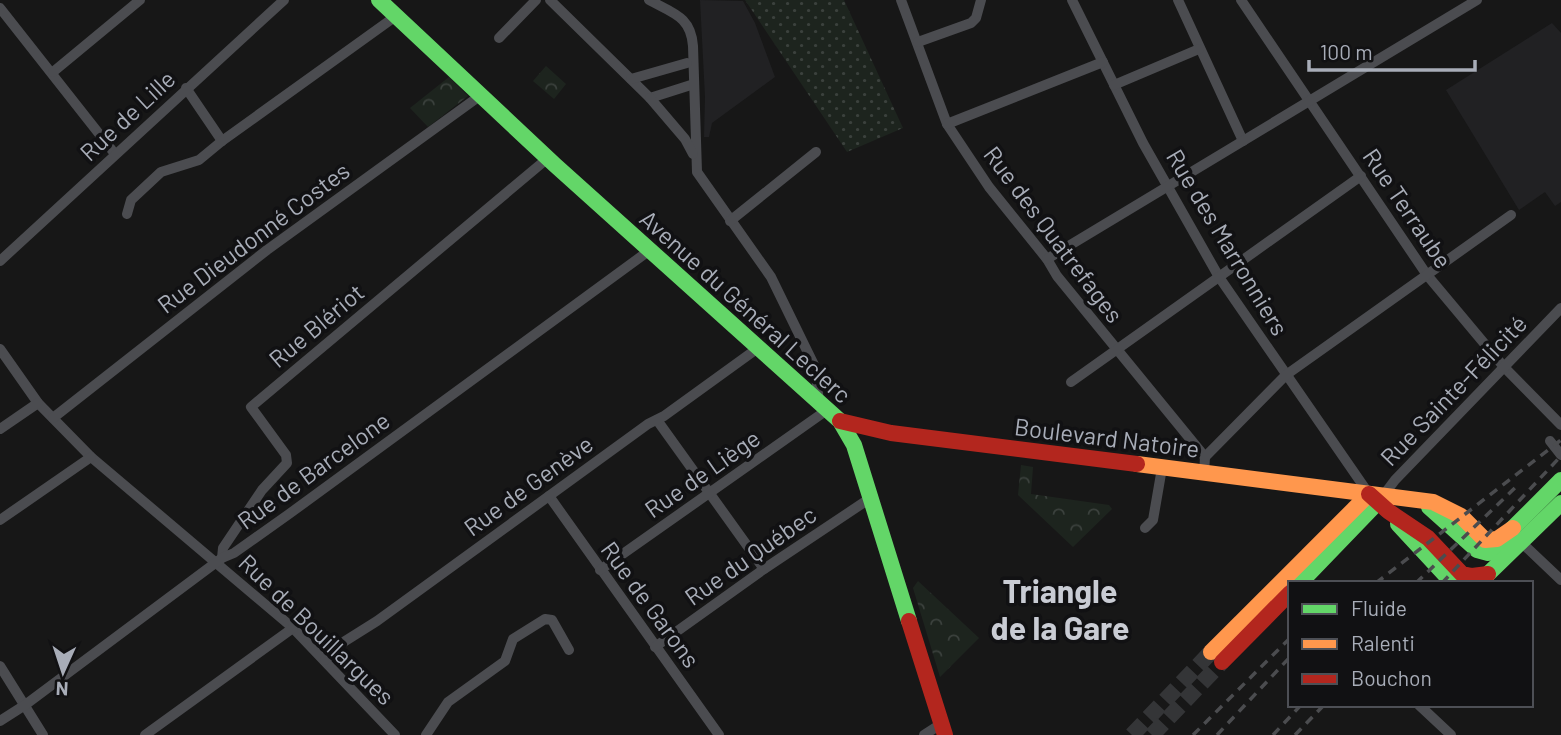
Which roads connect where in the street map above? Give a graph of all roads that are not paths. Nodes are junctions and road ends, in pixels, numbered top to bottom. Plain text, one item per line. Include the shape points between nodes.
1 (139, 0) edge
2 (284, 0) edge
3 (379, 0) edge
4 (536, 0) edge
5 (550, 0) edge
6 (649, 0) edge
7 (901, 0) edge
8 (981, 0) edge
9 (1072, 0) edge
10 (1191, 0) edge
11 (1241, 0) edge
12 (1477, 0) edge
13 (1179, 3) edge
14 (0, 8) edge
15 (396, 16) junction
16 (499, 37) dead end
17 (918, 42) junction
18 (1199, 49) junction
19 (1103, 62) junction
20 (687, 63) dead end
21 (52, 72) junction
22 (631, 79) junction
23 (694, 85) junction
24 (1114, 85) junction
25 (186, 88) junction
26 (481, 95) junction
27 (650, 98) junction
28 (1310, 100) junction
29 (947, 124) junction
30 (222, 141) junction
31 (1242, 141) junction
32 (816, 152) dead end
33 (116, 154) junction
34 (548, 158) junction
35 (695, 160) junction
36 (1361, 177) junction
37 (1167, 186) junction
38 (127, 214) dead end
39 (1511, 215) dead end
40 (730, 221) junction
41 (650, 250) junction
42 (1047, 259) junction
43 (0, 261) edge
44 (1427, 275) junction
45 (1219, 277) junction
46 (1561, 308) edge
47 (758, 348) junction
48 (0, 349) edge
49 (1116, 349) junction
50 (1504, 368) junction
51 (1286, 375) junction
52 (1071, 382) dead end
53 (38, 403) junction
54 (823, 406) junction
55 (53, 418) junction
56 (657, 420) junction
57 (840, 421) junction
58 (1561, 425) edge
59 (0, 429) edge
60 (1550, 441) dead end
61 (1561, 455) edge
62 (91, 457) junction
63 (1204, 465) junction
64 (1162, 468) junction
65 (1561, 480) edge
66 (709, 494) junction
67 (549, 496) junction
68 (869, 499) junction
69 (1419, 499) junction
70 (1380, 500) junction
71 (1561, 503) edge
72 (0, 520) edge
73 (1145, 528) dead end
74 (1517, 535) junction
75 (219, 560) junction
76 (764, 569) junction
77 (600, 570) junction
78 (1481, 579) edge
79 (1561, 580) edge
80 (1295, 581) edge
81 (1302, 581) edge
82 (1454, 581) edge
83 (1288, 588) edge
84 (1288, 595) edge
85 (293, 628) junction
86 (655, 647) junction
87 (569, 650) dead end
88 (325, 660) junction
89 (0, 666) edge
90 (25, 705) junction
91 (1421, 707) edge
92 (0, 720) edge
93 (943, 730) edge
94 (149, 734) edge
95 (43, 735) edge
96 (395, 735) edge
97 (426, 735) edge
98 (719, 735) edge
99 (924, 735) edge
100 (1451, 735) edge

1 - 21 street
2 - 25 street, Rue de Lille
3 - 15 main road, Avenue du Général Leclerc
4 - 16 street
5 - 22 street
6 - 23 street via 688,24
7 - 17 street, Rue des Quatrefages
8 - 17 street via 971,23
9 - 19 street, Rue des Marronniers
10 - 13 street
11 - 28 street, Rue Terraube
12 - 28 street
13 - 18 street
14 - 21 street
15 - 26 main road, Avenue du Général Leclerc
15 - 30 street
17 - 29 street, Rue des Quatrefages
18 - 24 street
18 - 31 street
19 - 24 street, Rue des Marronniers
19 - 29 street
20 - 22 street
21 - 33 street
22 - 27 street
23 - 27 street
23 - 35 street
24 - 37 street, Rue des Marronniers
25 - 30 street
25 - 33 street, Rue de Lille
26 - 34 main road, Avenue du Général Leclerc
26 - 55 street, Rue Dieudonné Costes via 267,250
27 - 35 street via 685,139
28 - 31 street
28 - 36 street, Rue Terraube
29 - 42 street, Rue des Quatrefages via 989,187
30 - 38 street via 199,160 161,172 131,200
31 - 37 street
32 - 40 street
33 - 43 street, Rue de Lille
34 - 41 main road, Avenue du Général Leclerc
34 - 75 street, Rue Blériot via 251,407 286,455 286,463 256,499
35 - 40 street via 697,172
36 - 44 street, Rue Terraube
36 - 45 street
37 - 42 street
37 - 45 street, Rue des Marronniers
39 - 44 street
40 - 54 street via 771,277 815,367
41 - 47 main road, Avenue du Général Leclerc
41 - 75 street, Rue de Barcelone via 289,514
42 - 49 street, Rue des Quatrefages
44 - 50 street, Rue Terraube
44 - 51 street
45 - 49 street
45 - 51 street, Rue des Marronniers
46 - 50 street, Rue Sainte-Félicité
47 - 54 main road, Avenue du Général Leclerc
47 - 56 street, Rue de Genève
48 - 53 street, Rue de Bouillargues
49 - 52 street
49 - 63 street, Rue des Quatrefages
50 - 58 street, Rue Terraube
50 - 70 street, Rue Sainte-Félicité
51 - 63 street
51 - 70 street, Rue des Marronniers
53 - 55 street, Rue de Bouillargues
53 - 59 street
54 - 57 main road, Avenue du Général Leclerc
54 - 66 street, Rue de Liège
55 - 62 street, Rue de Bouillargues
56 - 66 street
56 - 67 street, Rue de Genève
57 - 64 main road, Boulevard Natoire via 891,433
57 - 68 main road, Avenue du Général Leclerc via 854,445
60 - 61 street
62 - 72 street
62 - 75 street, Rue de Bouillargues
63 - 64 main road, Boulevard Natoire
63 - 70 main road, Boulevard Natoire
64 - 73 street via 1153,520
65 - 74 main road
66 - 76 street
66 - 77 street, Rue de Liège
67 - 77 street, Rue de Garons
67 - 88 street, Rue de Genève via 358,631
68 - 76 street, Rue du Québec
68 - 93 main road, Avenue du Général Leclerc
69 - 70 main road, Boulevard Natoire
69 - 74 main road via 1459,514 1485,540
69 - 74 main road, Boulevard Natoire via 1482,553
70 - 78 main road, Boulevard Natoire via 1428,538 1462,573
70 - 80 main road
70 - 81 main road
70 - 82 main road
71 - 74 main road
74 - 78 main road
74 - 79 street
75 - 85 street, Rue de Bouillargues
75 - 90 street, Rue de Barcelone
76 - 86 street, Rue du Québec
77 - 86 street, Rue de Garons
83 - 84 main road via 1216,657
85 - 88 street, Rue de Bouillargues
85 - 94 street
86 - 98 street, Rue de Garons
87 - 97 street via 552,620 542,620 513,639 502,664 448,702
88 - 96 street, Rue de Bouillargues
89 - 90 street
90 - 92 street, Rue de Barcelone
90 - 95 street
91 - 100 street
93 - 99 street

